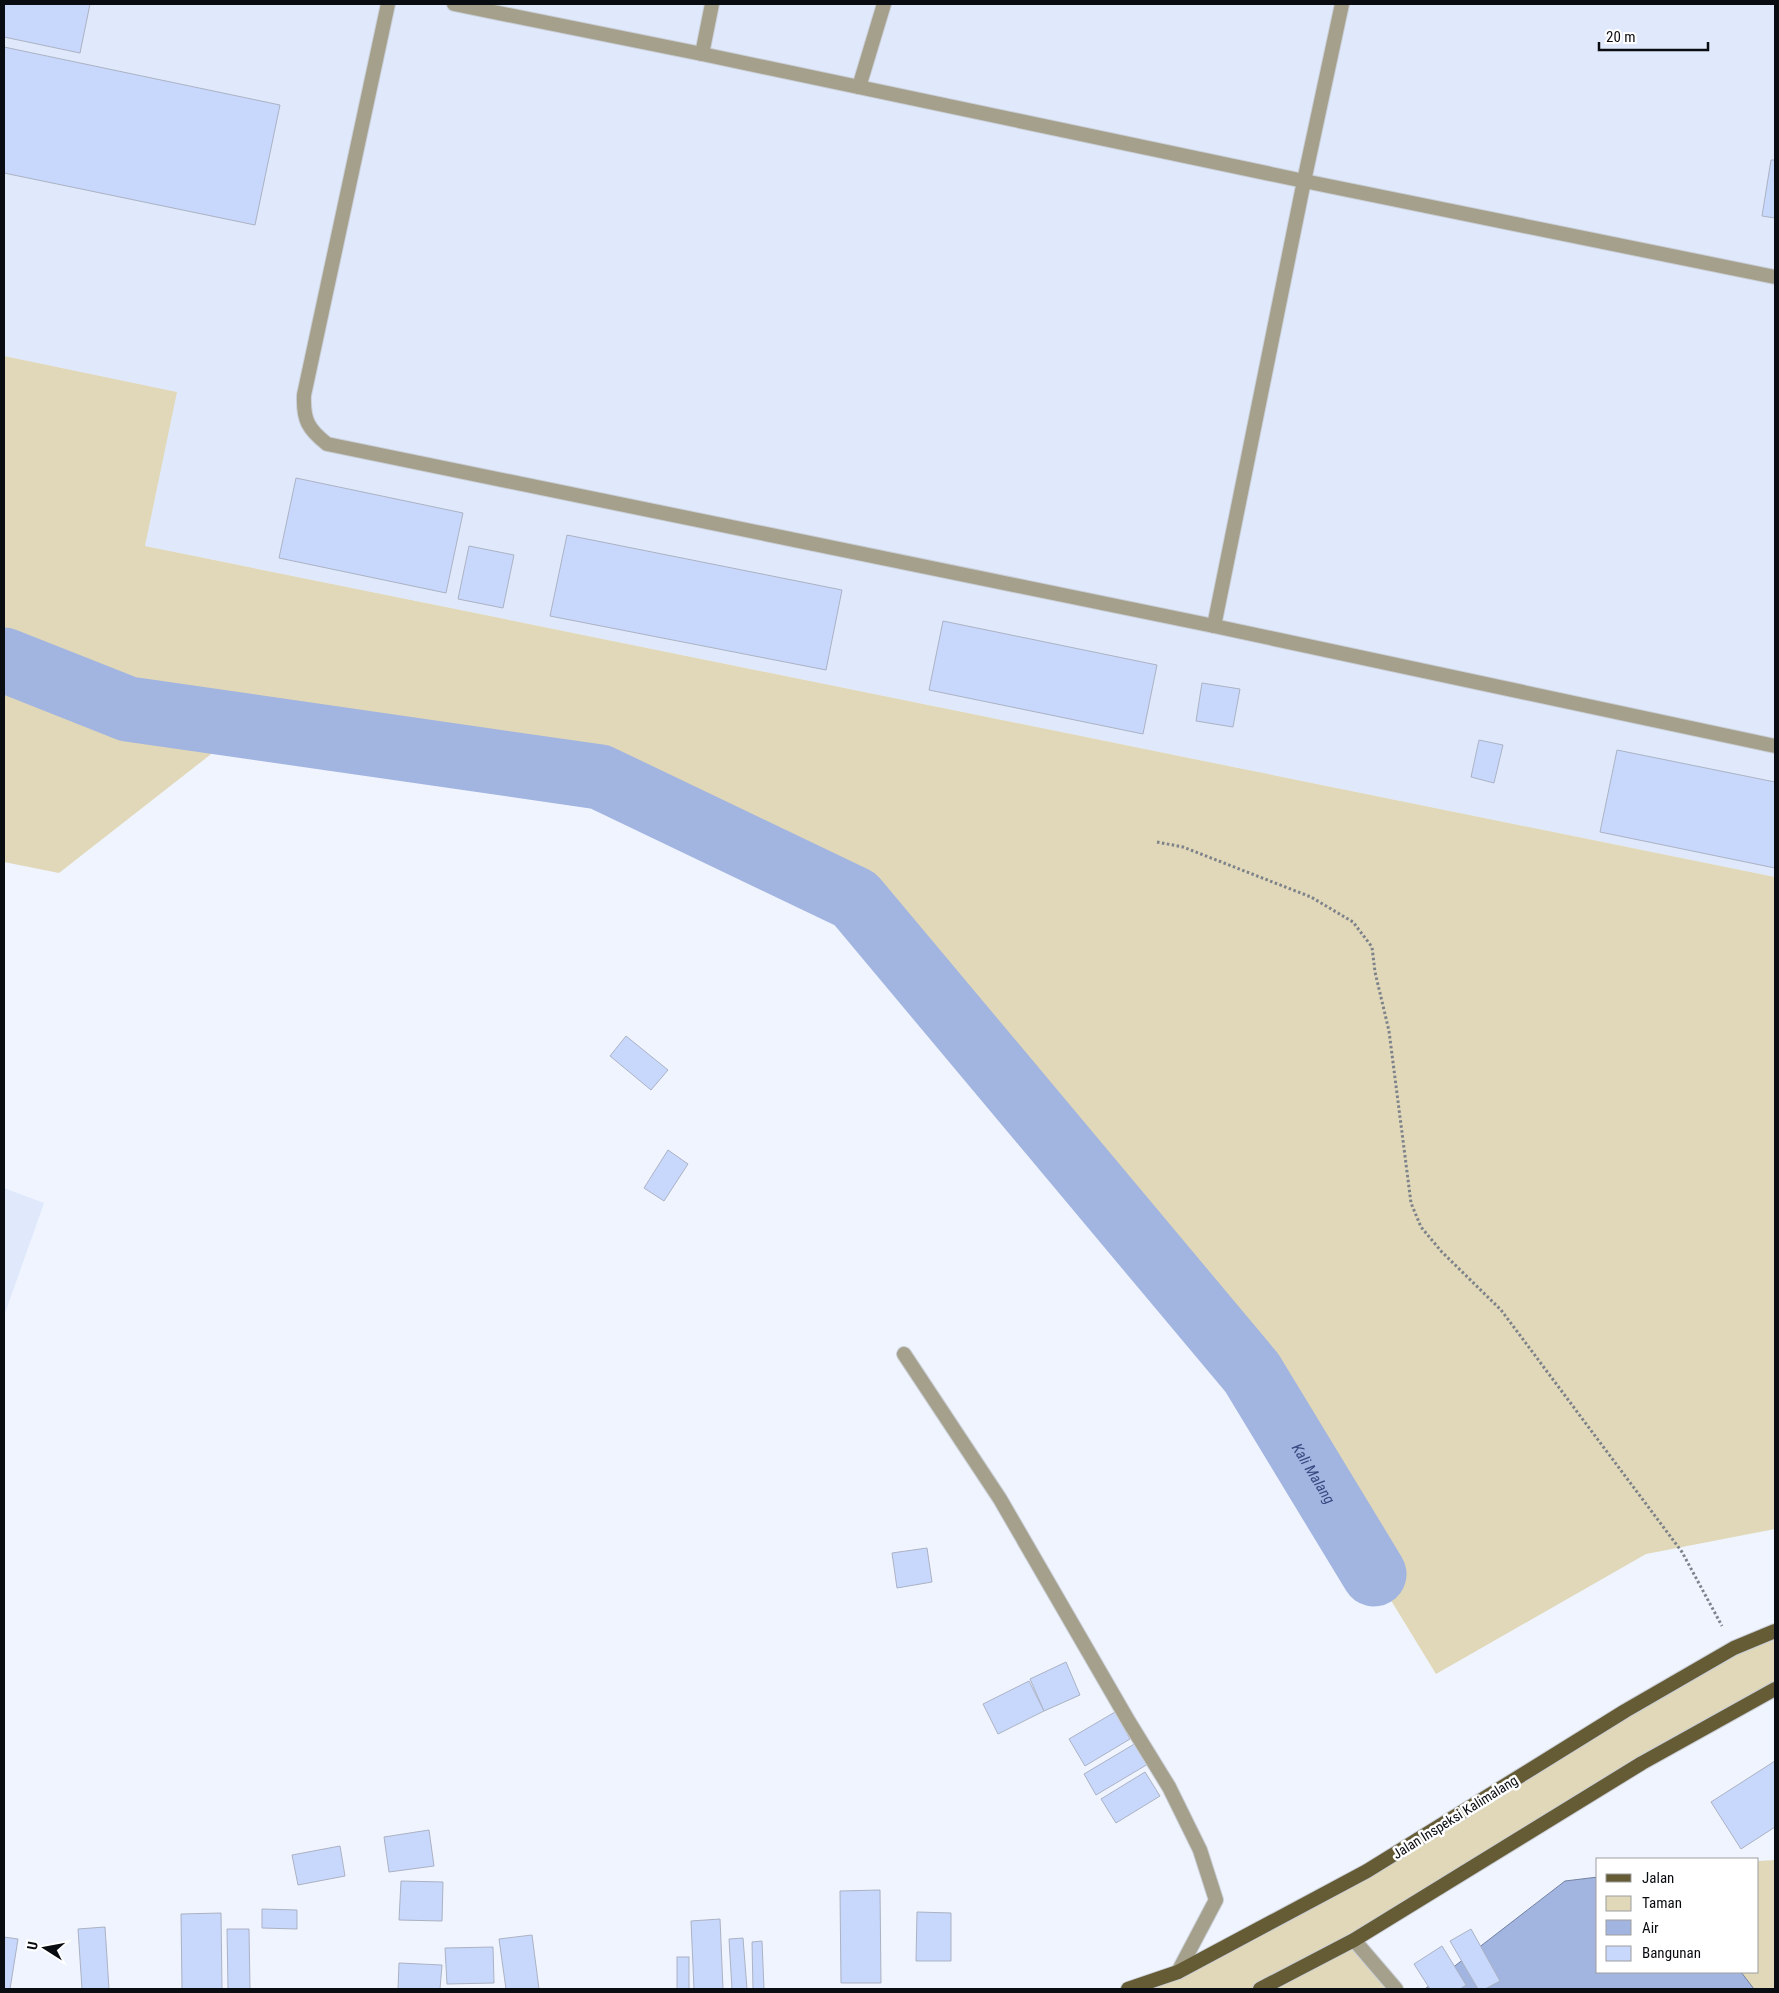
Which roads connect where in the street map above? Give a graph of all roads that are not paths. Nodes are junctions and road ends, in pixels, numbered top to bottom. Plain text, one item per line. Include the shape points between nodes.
1 (388, 4) edge
2 (454, 4) edge
3 (712, 4) edge
4 (884, 4) edge
5 (1342, 4) edge
6 (702, 54) junction
7 (859, 87) junction
8 (1304, 181) junction
9 (1775, 277) edge
10 (1214, 626) junction
11 (1775, 746) edge
12 (904, 1354) dead end
13 (1775, 1631) edge
14 (1775, 1689) edge
15 (1354, 1940) junction
16 (1178, 1972) junction
17 (1128, 1989) edge
18 (1260, 1989) edge
19 (1396, 1989) edge

1 - 10 street via 304,395 306,422 327,444
2 - 6 street
3 - 6 street
4 - 7 street
5 - 8 street
6 - 7 street
7 - 8 street
8 - 9 street
8 - 10 street
10 - 11 street
12 - 16 street via 1000,1500 1169,1787 1200,1850 1216,1900
13 - 16 main road, Jalan Inspeksi Kalimalang via 1734,1648 1625,1711 1367,1871
14 - 15 main road via 1642,1763
15 - 18 main road
15 - 19 street
16 - 17 main road, Jalan Inspeksi Kalimalang

